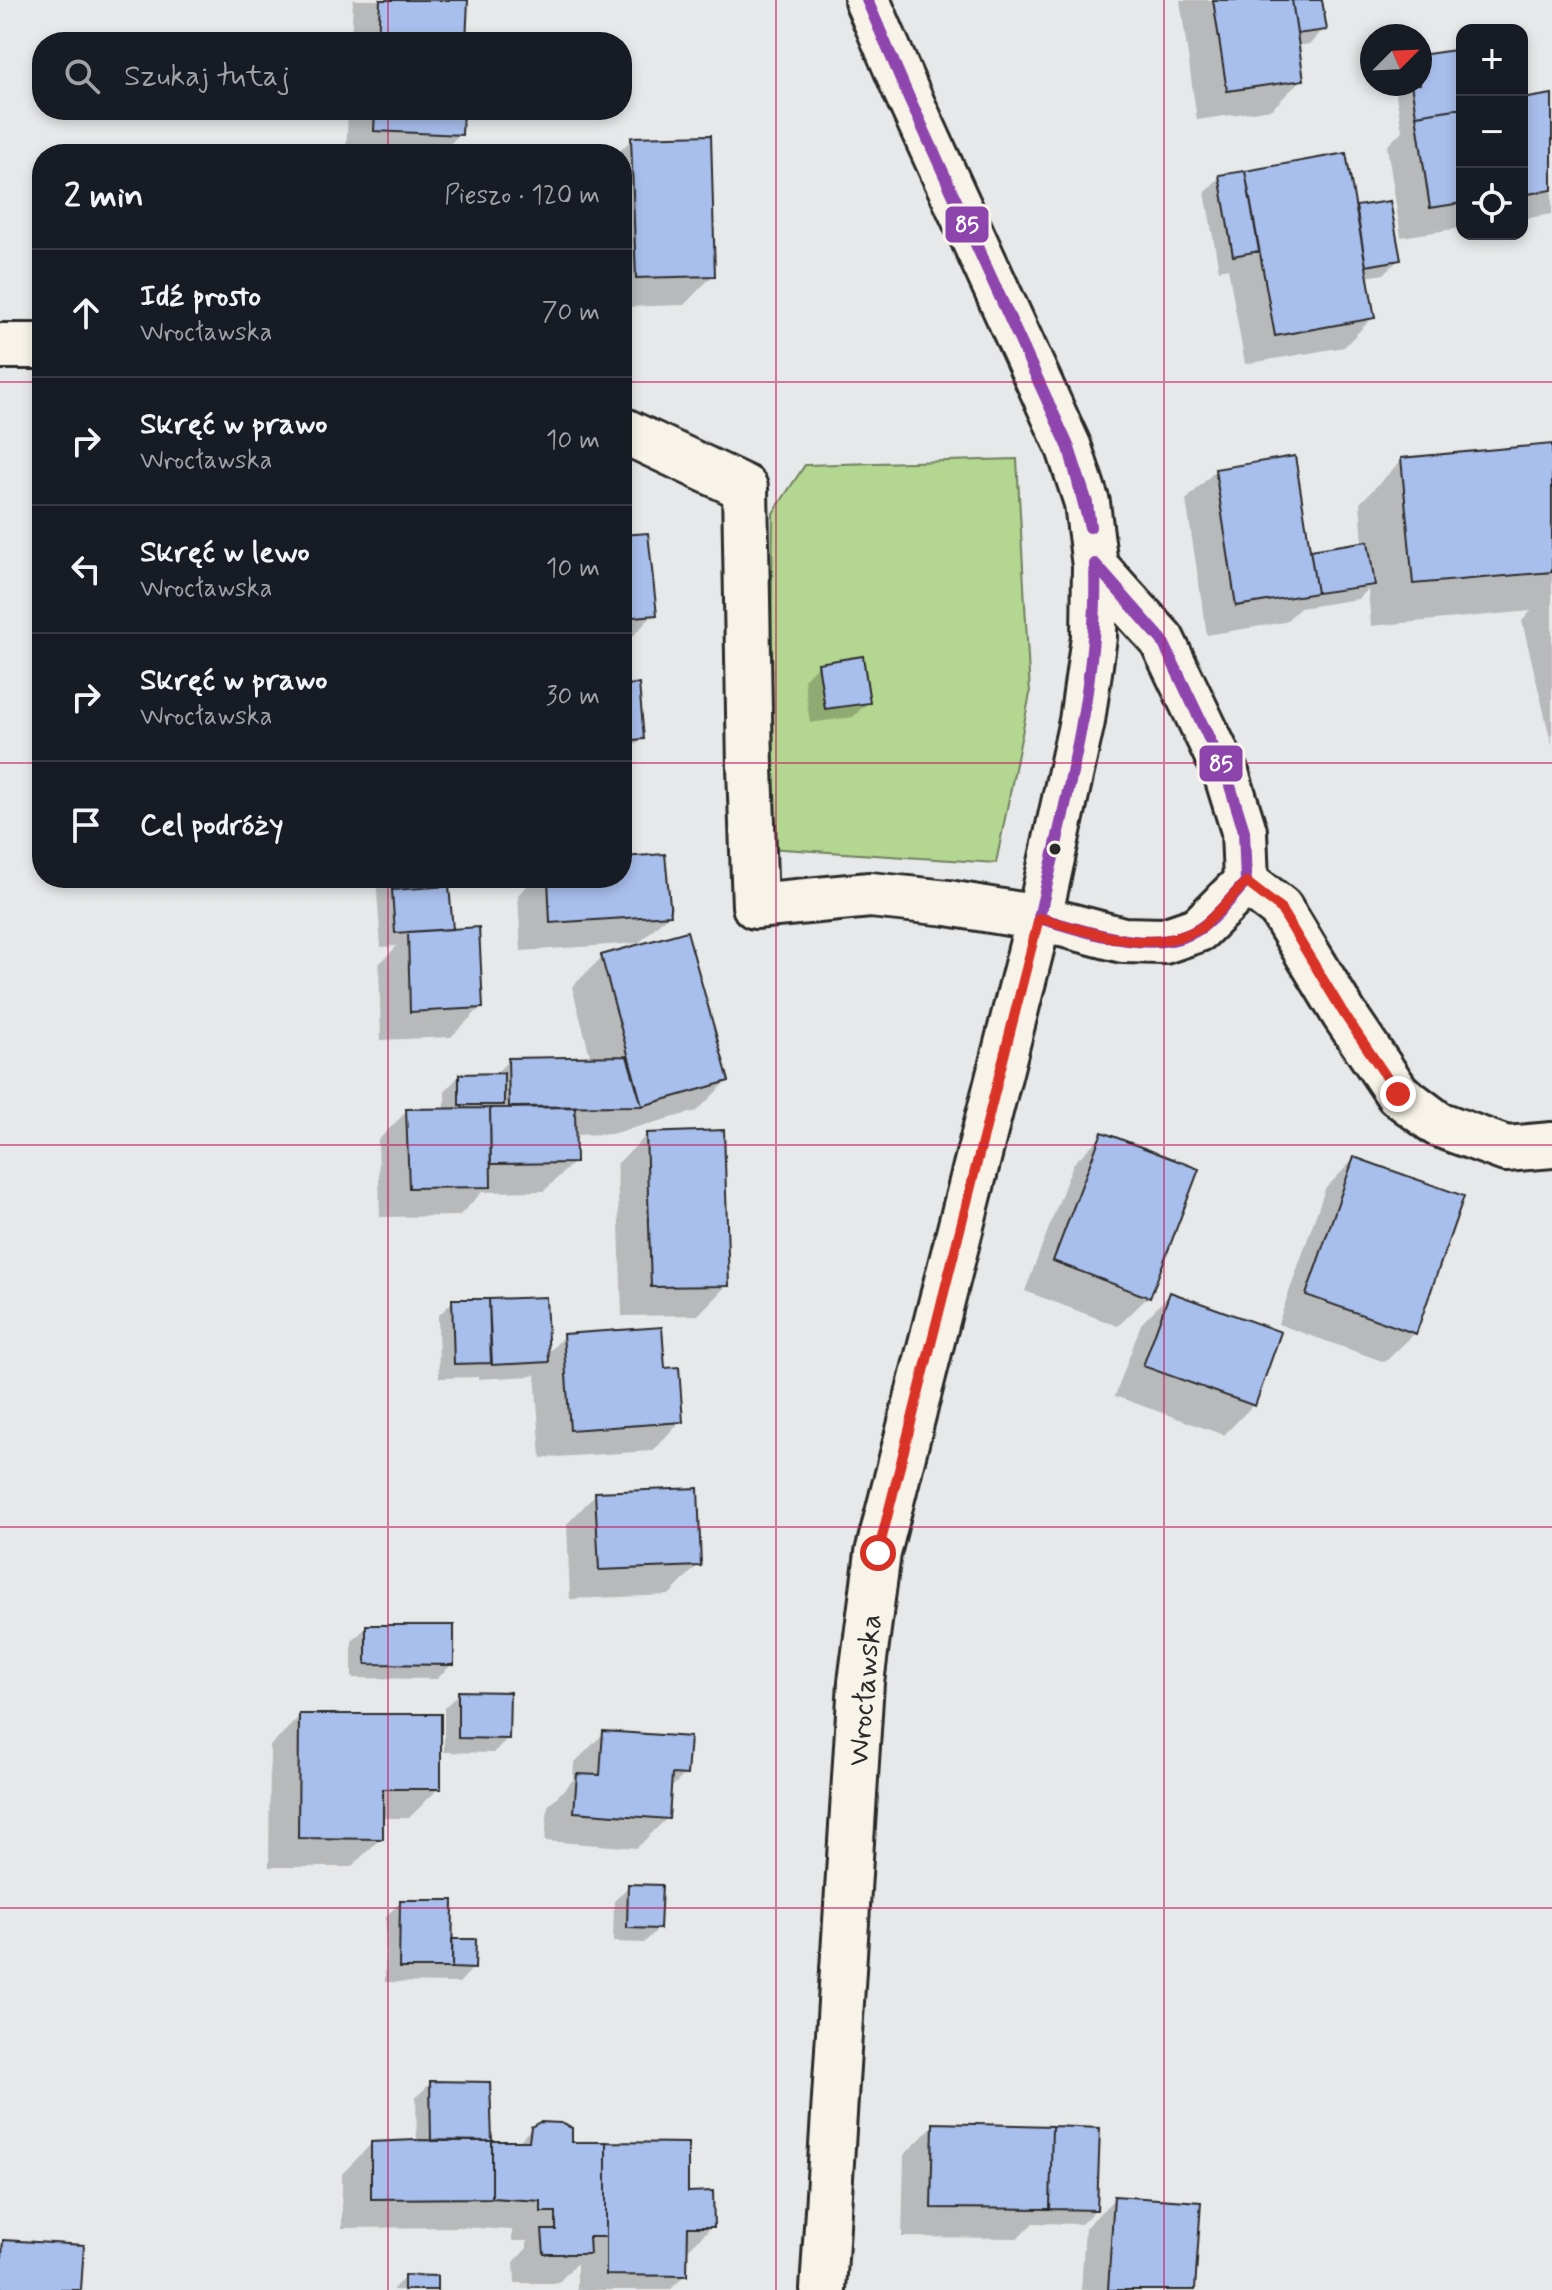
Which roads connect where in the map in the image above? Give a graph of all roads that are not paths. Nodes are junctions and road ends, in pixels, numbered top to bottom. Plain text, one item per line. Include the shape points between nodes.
1 (867, 0) edge
2 (0, 346) edge
3 (32, 346) edge
4 (632, 435) edge
5 (1095, 566) junction
6 (1246, 882) junction
7 (1039, 918) junction
8 (1552, 1145) edge
9 (823, 2290) edge

1 - 5 street, Wrocławska via 1069,448 1087,503
2 - 3 street
4 - 7 street via 745,488 755,906 870,895
5 - 6 street via 1162,640 1220,762 1244,831
5 - 7 street, Wrocławska via 1094,637 1082,721
6 - 7 street via 1199,929 1164,941 1123,940
6 - 8 street via 1280,908 1398,1094 1438,1124 1506,1149
7 - 9 street, Wrocławska via 878,1553 861,1682

